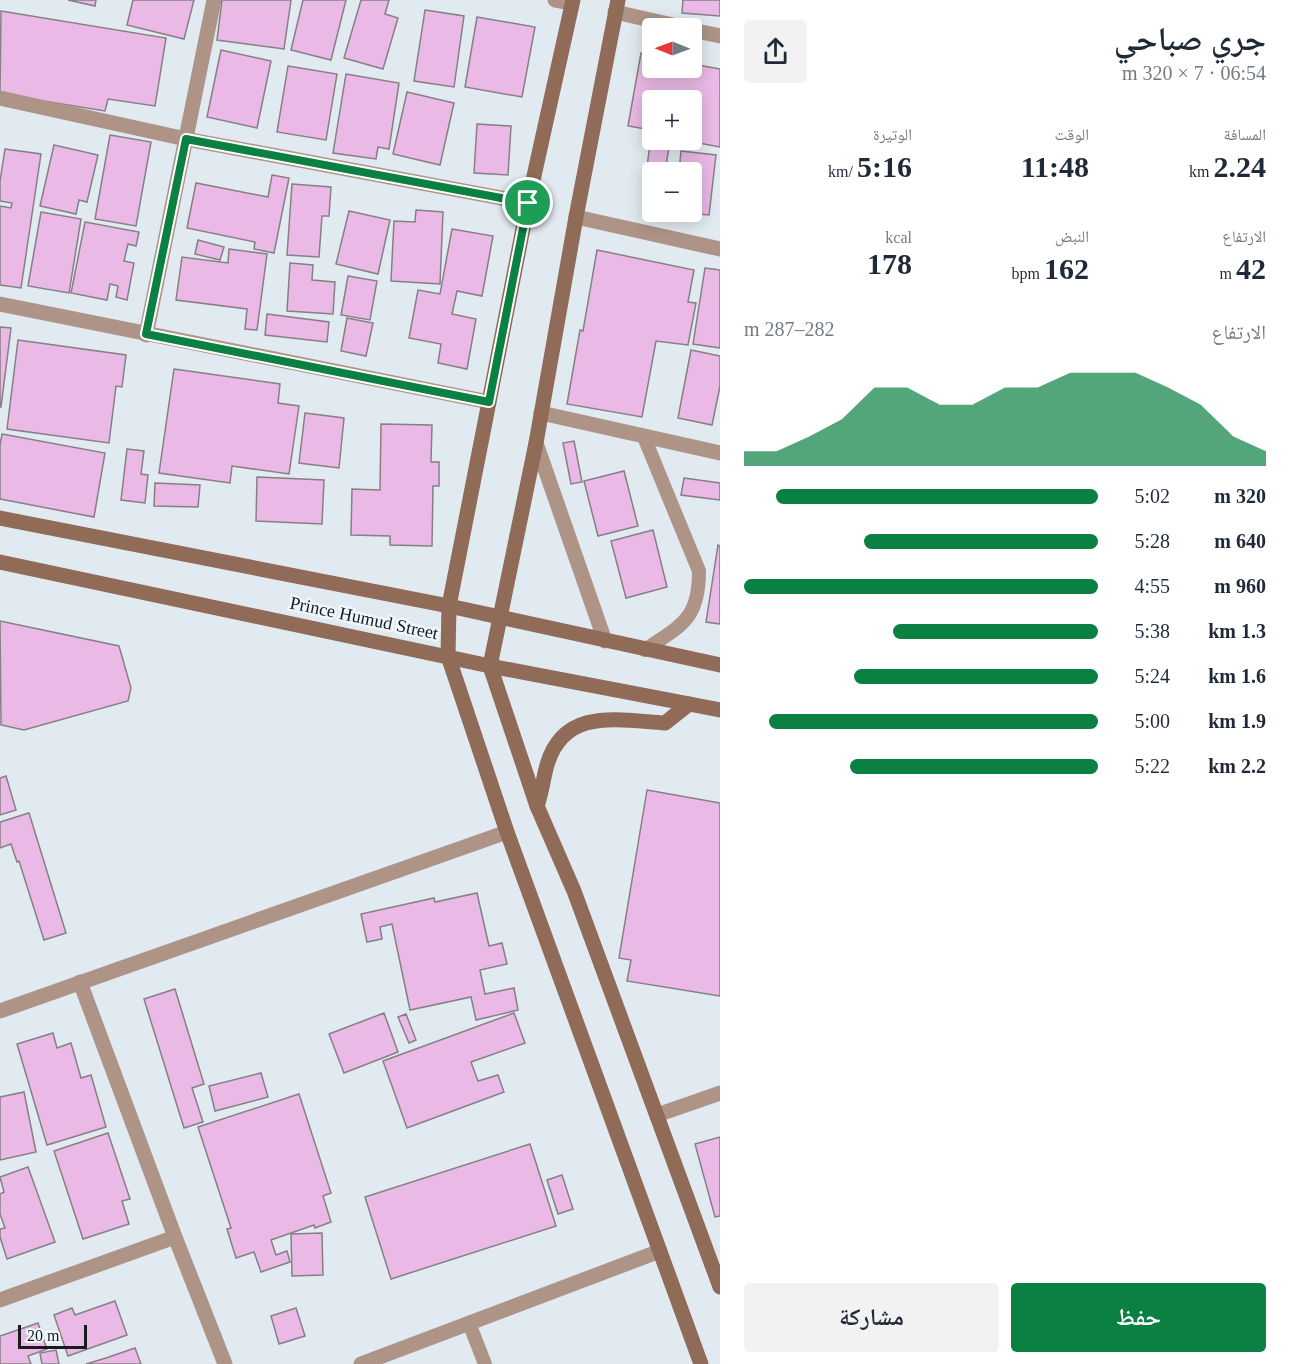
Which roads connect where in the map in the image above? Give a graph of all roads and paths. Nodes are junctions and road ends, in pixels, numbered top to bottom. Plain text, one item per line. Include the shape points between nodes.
1 (214, 0) edge
2 (555, 0) edge
3 (573, 1) edge
4 (616, 6) edge
5 (654, 18) edge
6 (702, 32) edge
7 (720, 36) edge
8 (0, 98) edge
9 (186, 139) junction
10 (528, 203) junction
11 (576, 217) junction
12 (720, 249) edge
13 (0, 304) edge
14 (146, 334) junction
15 (489, 402) junction
16 (541, 413) junction
17 (644, 437) junction
18 (536, 443) junction
19 (720, 453) edge
20 (0, 518) edge
21 (0, 562) edge
22 (449, 606) junction
23 (502, 617) junction
24 (605, 641) junction
25 (645, 650) junction
26 (448, 656) junction
27 (720, 665) edge
28 (490, 666) junction
29 (689, 704) junction
30 (720, 710) edge
31 (537, 806) junction
32 (507, 832) junction
33 (80, 982) junction
34 (0, 1011) edge
35 (720, 1093) edge
36 (657, 1115) junction
37 (175, 1237) junction
38 (660, 1251) junction
39 (720, 1287) edge
40 (0, 1300) edge
41 (470, 1323) junction
42 (225, 1364) edge
43 (361, 1364) edge
44 (485, 1364) edge
45 (701, 1364) edge

1 - 9 street
2 - 3 street
3 - 10 street
4 - 5 street
4 - 11 street
6 - 7 street
8 - 9 street
9 - 10 street
9 - 14 street
10 - 15 street
11 - 12 street
11 - 16 street
13 - 14 street
14 - 15 street
15 - 22 street
16 - 17 street
16 - 18 street
17 - 19 street
17 - 25 lane via 699,571 694,609 685,622
18 - 23 street
18 - 24 street
20 - 22 street, Prince Humud Street
21 - 26 street, Prince Humud Street
22 - 23 street, Prince Humud Street
22 - 26 street
23 - 24 street, Prince Humud Street
23 - 28 street
24 - 25 street, Prince Humud Street
25 - 27 street, Prince Humud Street
26 - 28 street, Prince Humud Street
26 - 32 street
28 - 29 street, Prince Humud Street
28 - 31 street
29 - 30 street, Prince Humud Street
29 - 31 street via 665,723 595,720 580,724 558,741 547,765
31 - 36 street via 574,891
32 - 33 street
32 - 38 street
33 - 34 street
33 - 37 street
35 - 36 street
36 - 39 street
37 - 40 street
37 - 42 street
38 - 41 street
38 - 45 street
41 - 43 street
41 - 44 lane

